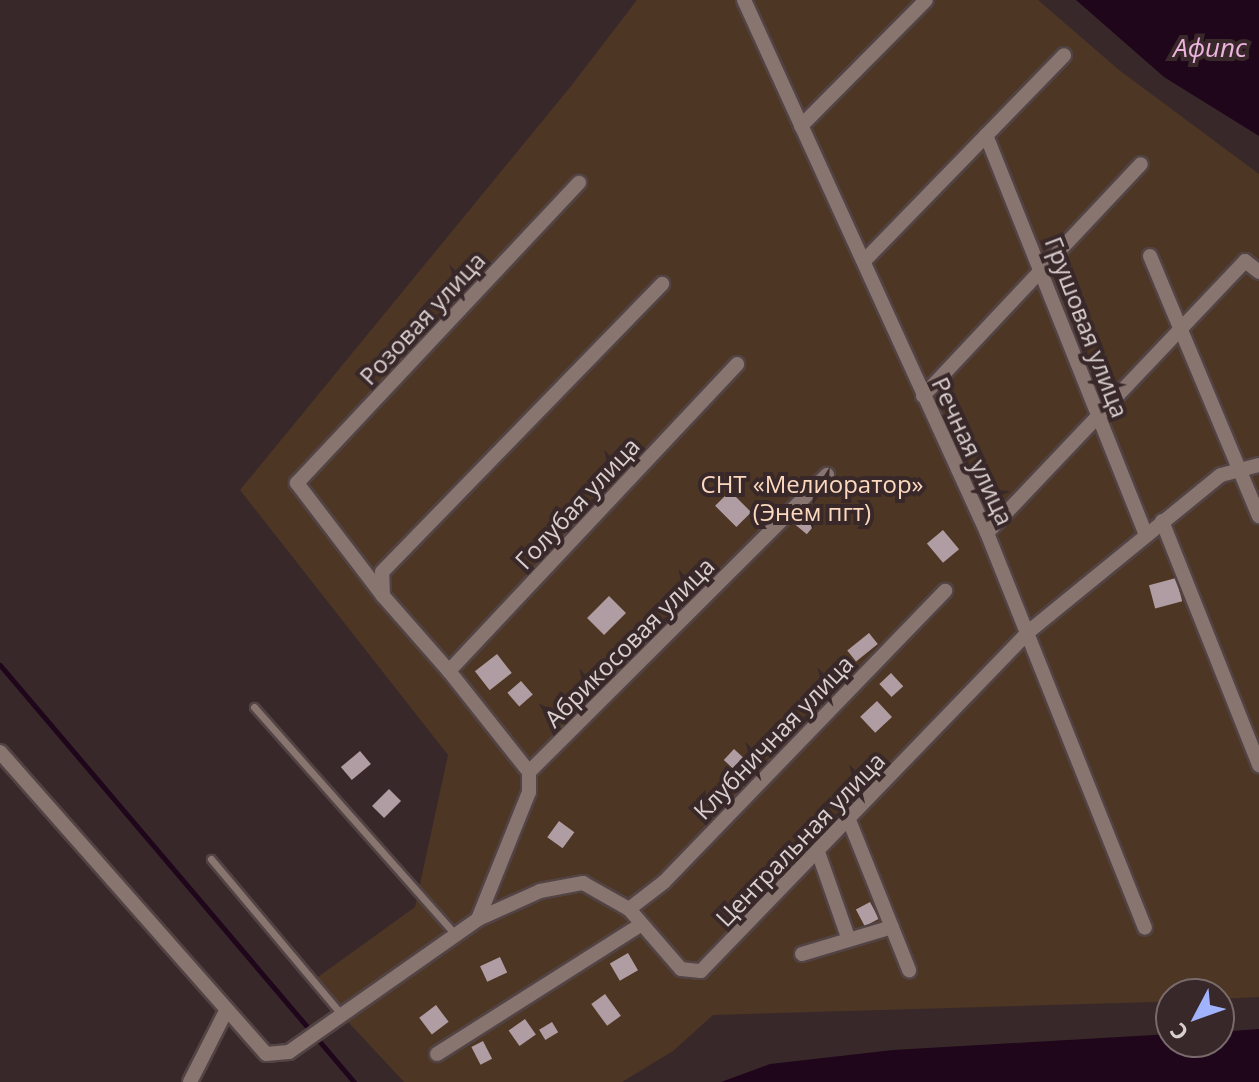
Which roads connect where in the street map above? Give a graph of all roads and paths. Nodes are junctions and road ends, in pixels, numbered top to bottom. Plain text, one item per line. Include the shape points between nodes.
1 (744, 0) edge
2 (926, 0) edge
3 (1064, 55) dead end
4 (801, 126) junction
5 (986, 135) junction
6 (1141, 164) dead end
7 (579, 183) dead end
8 (1150, 256) dead end
9 (864, 261) junction
10 (1042, 269) junction
11 (1259, 272) edge
12 (662, 284) dead end
13 (1180, 330) junction
14 (737, 364) dead end
15 (923, 396) junction
16 (1097, 416) junction
17 (1259, 465) edge
18 (1241, 468) junction
19 (827, 475) dead end
20 (1259, 516) edge
21 (1162, 521) junction
22 (987, 533) junction
23 (1146, 535) junction
24 (945, 591) dead end
25 (383, 596) junction
26 (1027, 633) junction
27 (449, 671) junction
28 (254, 707) dead end
29 (0, 752) edge
30 (1259, 765) edge
31 (529, 772) junction
32 (849, 820) junction
33 (818, 852) junction
34 (211, 859) dead end
35 (629, 909) junction
36 (478, 919) junction
37 (640, 925) junction
38 (892, 927) junction
39 (1145, 928) dead end
40 (456, 935) junction
41 (849, 940) junction
42 (802, 954) dead end
43 (909, 970) dead end
44 (226, 1011) junction
45 (344, 1017) junction
46 (437, 1054) dead end
47 (190, 1082) edge

1 - 4 street, Речная улица
2 - 4 street
3 - 5 street
4 - 9 street, Речная улица
5 - 9 street
5 - 10 street, Грушовая улица
6 - 10 street
7 - 25 street, Розовая улица via 297,483
8 - 13 street
9 - 15 street, Речная улица
10 - 15 street
10 - 16 street, Грушовая улица
11 - 13 street via 1245,261
12 - 25 street via 382,572
13 - 16 street
13 - 18 street
14 - 27 street, Голубая улица
15 - 22 street, Речная улица
16 - 22 street
16 - 23 street, Грушовая улица
17 - 18 street, Центральная улица
18 - 20 street
18 - 21 street, Центральная улица via 1221,475
19 - 31 street, Абрикосовая улица
21 - 23 street, Центральная улица
21 - 30 street
22 - 26 street, Речная улица
23 - 26 street, Центральная улица
24 - 35 street, Клубничная улица via 664,882
25 - 27 street
26 - 32 street, Центральная улица
26 - 39 street, Речная улица
27 - 31 street
28 - 40 lane
29 - 44 street
31 - 36 street via 529,792
32 - 33 street, Центральная улица
32 - 38 street
33 - 37 street, Центральная улица via 701,971 681,969
33 - 41 street
34 - 45 lane
35 - 36 street, Центральная улица via 583,883 540,891
35 - 37 street, Центральная улица
36 - 40 street, Центральная улица
37 - 46 street
38 - 41 street
38 - 43 street
40 - 45 street, Центральная улица
41 - 42 street
44 - 45 street, Центральная улица via 266,1054 289,1052
44 - 47 street

